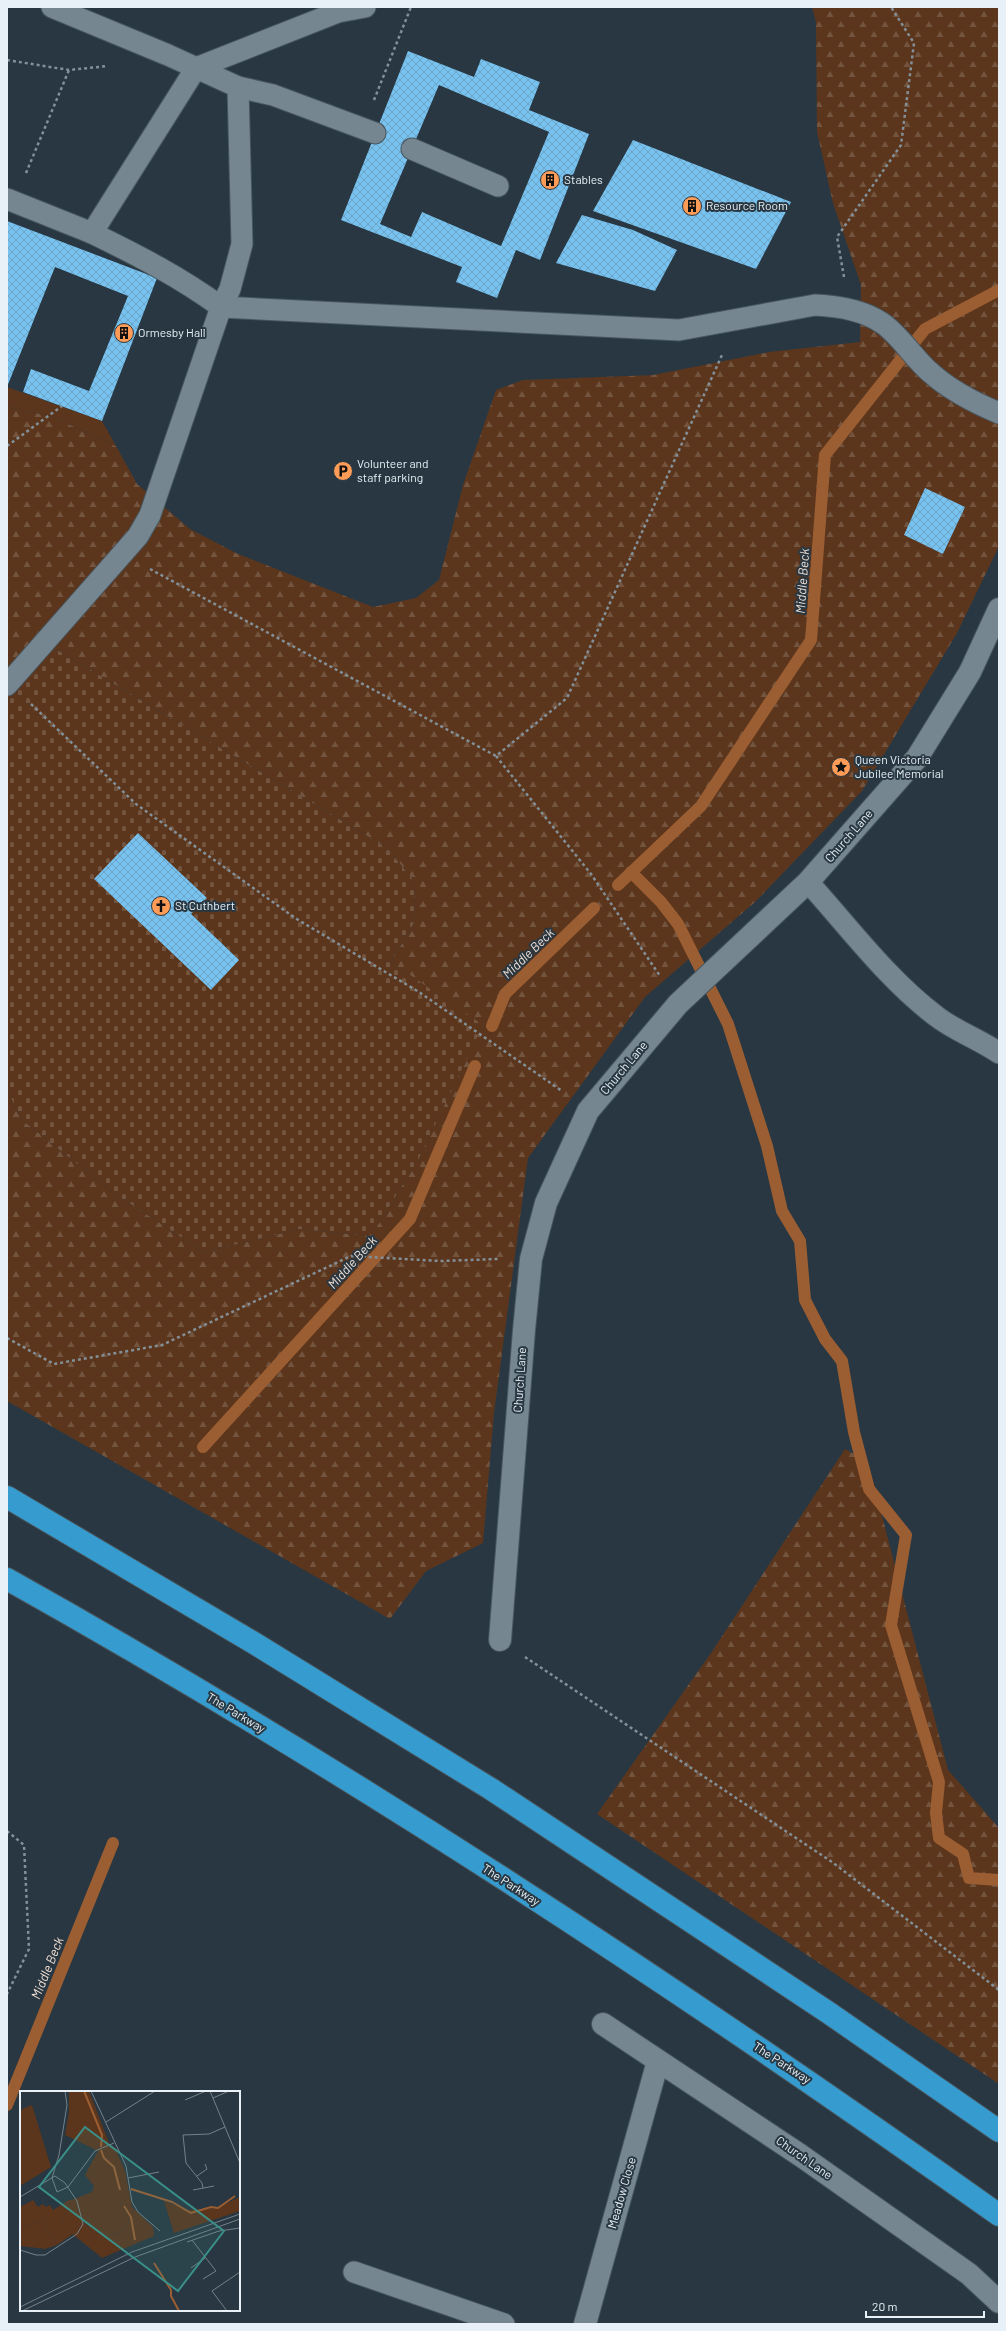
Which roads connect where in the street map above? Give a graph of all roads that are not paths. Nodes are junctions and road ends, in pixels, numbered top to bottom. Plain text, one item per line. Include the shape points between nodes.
1 (52, 7) edge
2 (364, 7) edge
3 (196, 68) junction
4 (238, 86) junction
5 (369, 130) road end
6 (412, 149) dead end
7 (498, 186) dead end
8 (11, 200) edge
9 (92, 232) junction
10 (221, 307) junction
11 (999, 413) edge
12 (999, 609) edge
13 (8, 685) edge
14 (808, 882) junction
15 (999, 1053) edge
16 (7, 1497) edge
17 (7, 1579) edge
18 (500, 1640) road end
19 (603, 2024) dead end
20 (658, 2061) junction
21 (999, 2131) edge
22 (999, 2215) edge
23 (354, 2272) dead end
24 (999, 2302) edge
25 (504, 2324) edge
26 (585, 2324) edge

1 - 3 lane
2 - 3 lane via 338,12
3 - 4 lane
3 - 9 lane
4 - 5 lane via 273,95
4 - 10 lane via 242,244 230,289
6 - 7 lane
8 - 9 lane
9 - 10 lane via 160,267
10 - 11 lane via 679,330 815,305 835,306 850,309 882,323 931,374 970,401
10 - 13 lane via 150,515 138,536
12 - 14 street, Church Lane via 970,672 917,758
14 - 15 lane via 883,966 936,1016
14 - 18 street, Church Lane via 678,1004 588,1111 546,1204 531,1259
16 - 21 highway via 254,1643 491,1789 829,2013
17 - 22 highway, The Parkway via 378,1798 813,2084
19 - 20 street, Church Lane
20 - 24 street, Church Lane via 800,2155 968,2274
20 - 26 street, Meadow Close
23 - 25 lane

